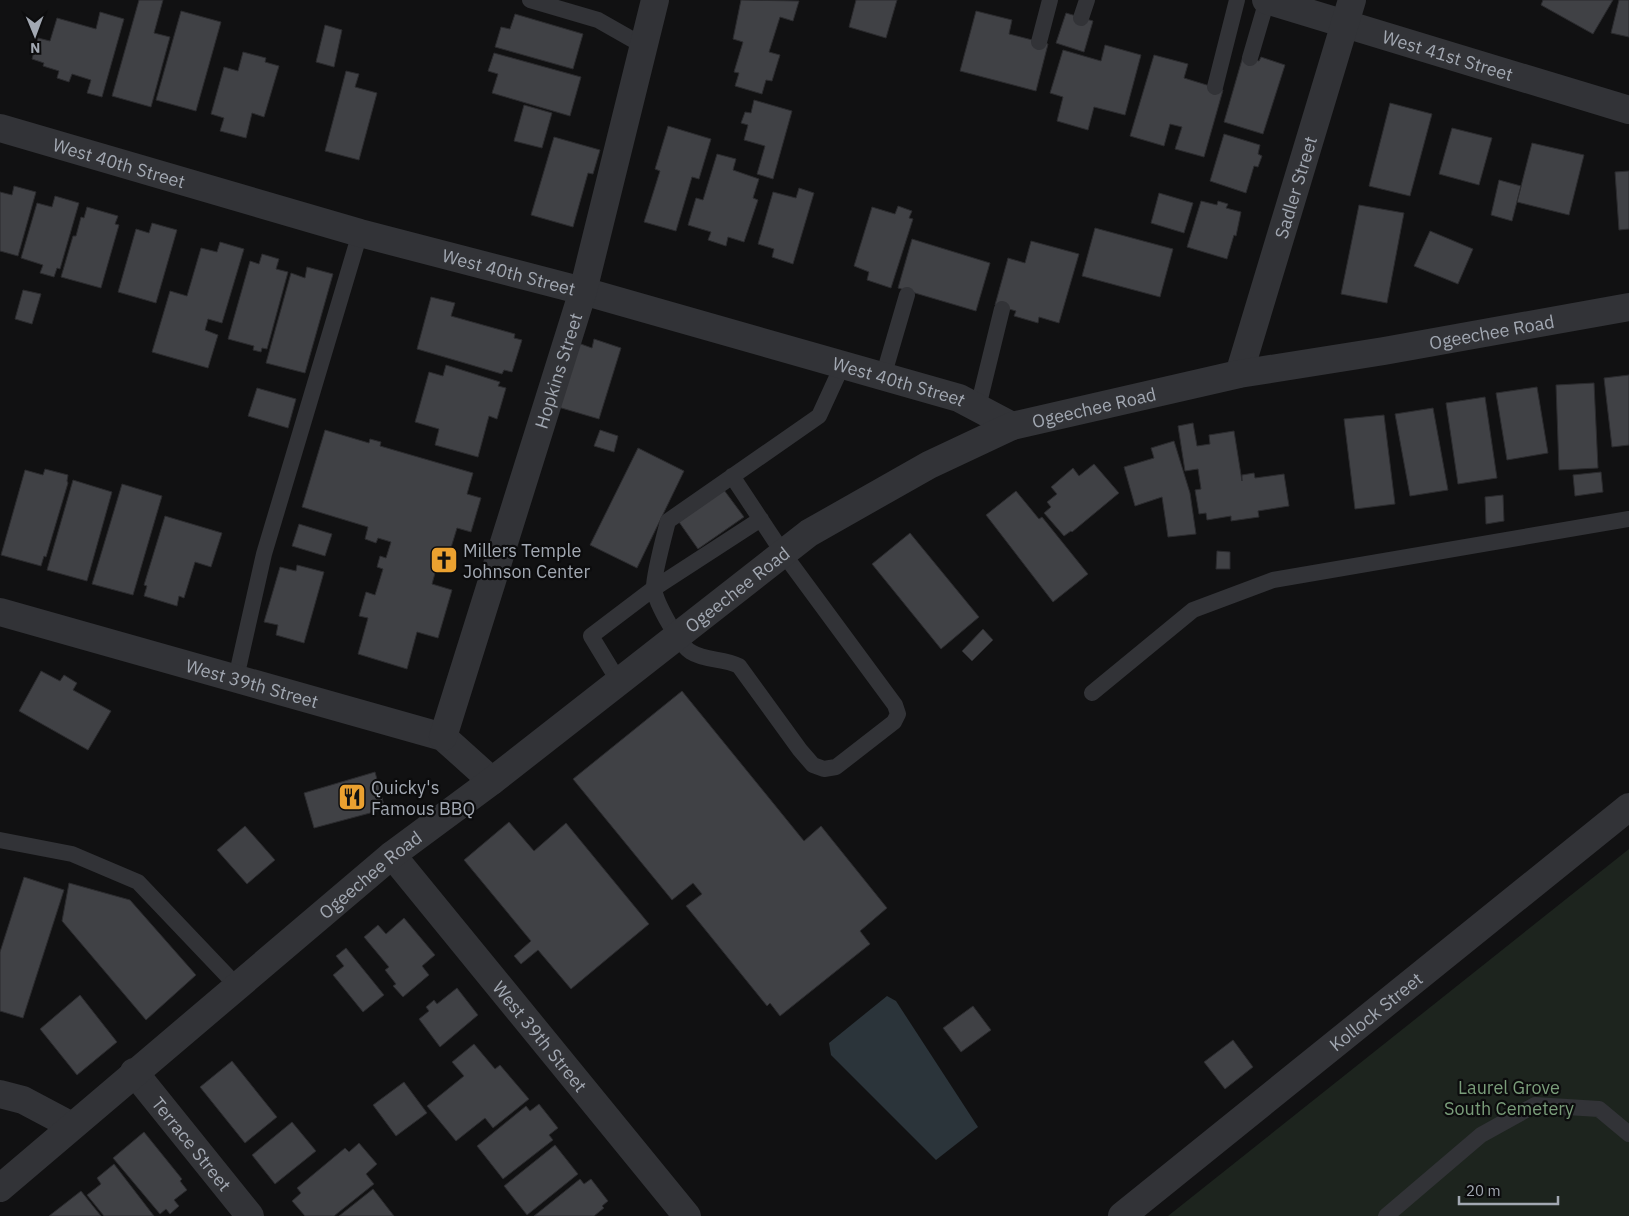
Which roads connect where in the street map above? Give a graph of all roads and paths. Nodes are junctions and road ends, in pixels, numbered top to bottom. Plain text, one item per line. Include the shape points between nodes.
1 (530, 0) edge
2 (655, 0) edge
3 (1050, 0) edge
4 (1087, 0) edge
5 (1237, 0) edge
6 (1267, 0) edge
7 (1349, 11) edge
8 (1081, 18) dead end
9 (1039, 42) dead end
10 (642, 45) junction
11 (1250, 58) dead end
12 (1214, 87) dead end
13 (1629, 110) edge
14 (0, 128) edge
15 (360, 233) junction
16 (583, 291) junction
17 (906, 294) dead end
18 (1629, 307) edge
19 (1002, 309) dead end
20 (842, 366) junction
21 (1239, 374) junction
22 (883, 377) junction
23 (978, 407) junction
24 (1012, 426) junction
25 (732, 476) junction
26 (760, 519) junction
27 (1629, 519) edge
28 (783, 553) junction
29 (653, 589) junction
30 (0, 612) edge
31 (675, 635) junction
32 (236, 678) junction
33 (618, 682) junction
34 (1092, 693) dead end
35 (443, 736) junction
36 (492, 781) junction
37 (1629, 807) edge
38 (0, 840) edge
39 (392, 855) junction
40 (236, 986) junction
41 (134, 1072) junction
42 (0, 1094) edge
43 (72, 1126) junction
44 (1629, 1134) edge
45 (0, 1188) edge
46 (250, 1216) edge
47 (688, 1216) edge
48 (1122, 1216) edge
49 (1386, 1216) edge

1 - 10 lane via 598,20
2 - 10 street, Hopkins Street
3 - 9 lane
4 - 8 lane
5 - 12 lane
6 - 7 street, West 41st Street
6 - 11 lane
7 - 13 street, West 41st Street
7 - 21 street, Sadler Street
10 - 16 street, Hopkins Street
14 - 15 street, West 40th Street
15 - 16 street, West 40th Street
15 - 32 lane via 264,554
16 - 20 street, West 40th Street
16 - 35 street, Hopkins Street
17 - 22 lane
18 - 21 street, Ogeechee Road
19 - 23 lane
20 - 22 street, West 40th Street
20 - 25 lane via 819,416
21 - 24 street, Ogeechee Road
22 - 23 street, West 40th Street via 959,398
23 - 24 street, West 40th Street
24 - 28 street, Ogeechee Road via 929,465 809,533
25 - 26 lane
25 - 29 lane via 668,521
26 - 28 lane
26 - 29 lane
27 - 34 lane via 1273,580 1193,610
28 - 31 street, Ogeechee Road
28 - 31 lane via 894,704 898,714 894,722 836,767 824,769 813,765 739,666 730,661 699,656 689,651
29 - 31 lane
29 - 33 lane via 591,636
30 - 32 street, West 39th Street
31 - 33 street, Ogeechee Road
32 - 35 street, West 39th Street
33 - 36 street, Ogeechee Road
35 - 36 street, West 39th Street
36 - 39 street, Ogeechee Road
37 - 48 street, Kollock Street
38 - 40 lane via 72,854 138,882
39 - 40 street, Ogeechee Road
39 - 47 street, West 39th Street
40 - 41 street, Ogeechee Road
41 - 43 street, Ogeechee Road
41 - 46 street, Terrace Street
42 - 43 street via 23,1100
43 - 45 street, Ogeechee Road
44 - 49 lane via 1599,1109 1535,1105 1481,1135

